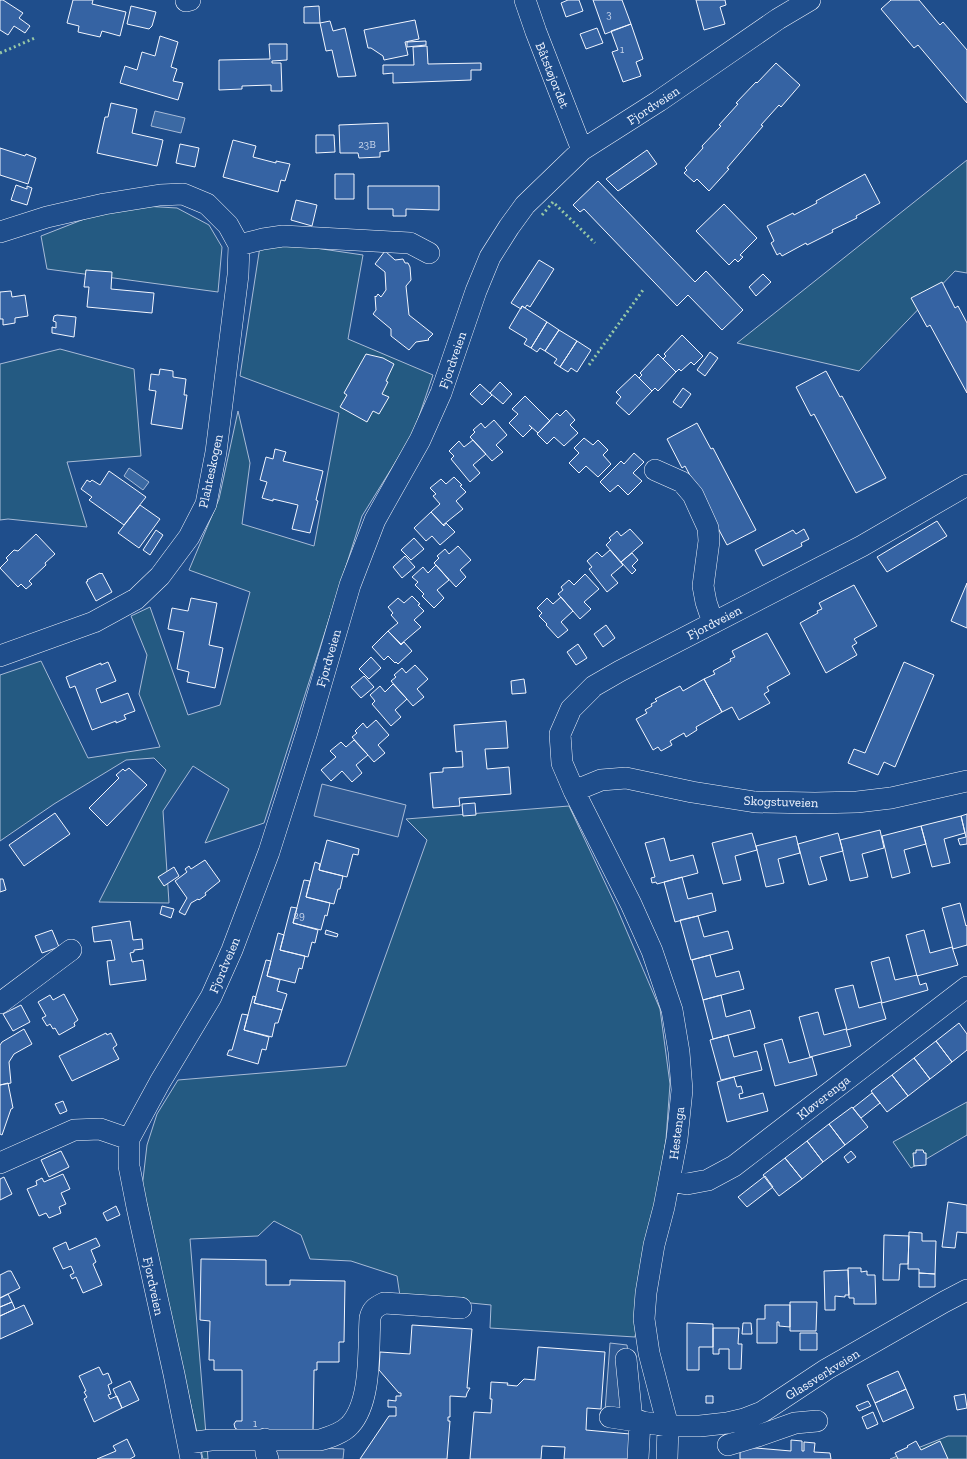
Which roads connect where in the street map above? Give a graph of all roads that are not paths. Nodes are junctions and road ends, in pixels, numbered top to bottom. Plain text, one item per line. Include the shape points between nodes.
1 (525, 0) edge
2 (810, 0) edge
3 (582, 150) junction
4 (0, 232) edge
5 (239, 245) junction
6 (429, 253) dead end
7 (655, 470) dead end
8 (967, 485) edge
9 (713, 623) junction
10 (0, 656) edge
11 (967, 781) edge
12 (574, 791) junction
13 (588, 820) joint
14 (71, 950) dead end
15 (967, 987) edge
16 (0, 1003) edge
17 (129, 1139) junction
18 (0, 1163) edge
19 (669, 1181) junction
20 (967, 1290) edge
21 (461, 1308) dead end
22 (626, 1359) dead end
23 (610, 1416) dead end
24 (636, 1421) junction
25 (816, 1421) dead end
26 (727, 1423) junction
27 (668, 1426) junction
28 (267, 1449) edge
29 (190, 1451) edge
30 (728, 1452) edge
31 (638, 1459) edge
32 (667, 1459) edge

1 - 3 street, Båtstøjordet
2 - 3 street, Fjordveien
3 - 17 street, Fjordveien via 525,205 490,257 441,393 420,440 375,520 350,585 269,852 232,950 211,997
4 - 5 street via 47,217 104,204 183,194 207,204 228,225
5 - 6 street via 283,236 410,243
5 - 10 street, Plahteskogen via 238,275 216,452 206,504 189,537 160,576 136,599 94,622
7 - 9 street via 682,482 693,495 708,528 709,541 703,586
8 - 9 street, Fjordveien via 862,546
9 - 12 street, Fjordveien via 594,686 570,709 560,734 562,763
11 - 12 street, Skogstuveien via 892,798 857,802 755,802 626,778 601,780
12 - 13 street, Fjordveien
13 - 19 street, Hestenga via 652,951 672,1010 682,1090
14 - 16 street
15 - 19 street, Kløverenga via 734,1166 708,1180 687,1184
17 - 18 street via 100,1128 74,1130
17 - 29 street, Fjordveien via 129,1166 137,1207
19 - 27 street, Hestenga via 654,1245 644,1319 649,1353
20 - 26 street, Glassverkveien via 828,1369 762,1412
21 - 28 street via 384,1303 376,1307 371,1311 366,1383 361,1409 350,1425 333,1436 320,1440
22 - 24 street
23 - 24 street, Glassverkveien
24 - 27 street, Glassverkveien
24 - 31 street
25 - 30 street via 795,1423 758,1436
26 - 27 street, Glassverkveien
26 - 30 street
27 - 32 street, Hestenga
28 - 29 street via 211,1440

